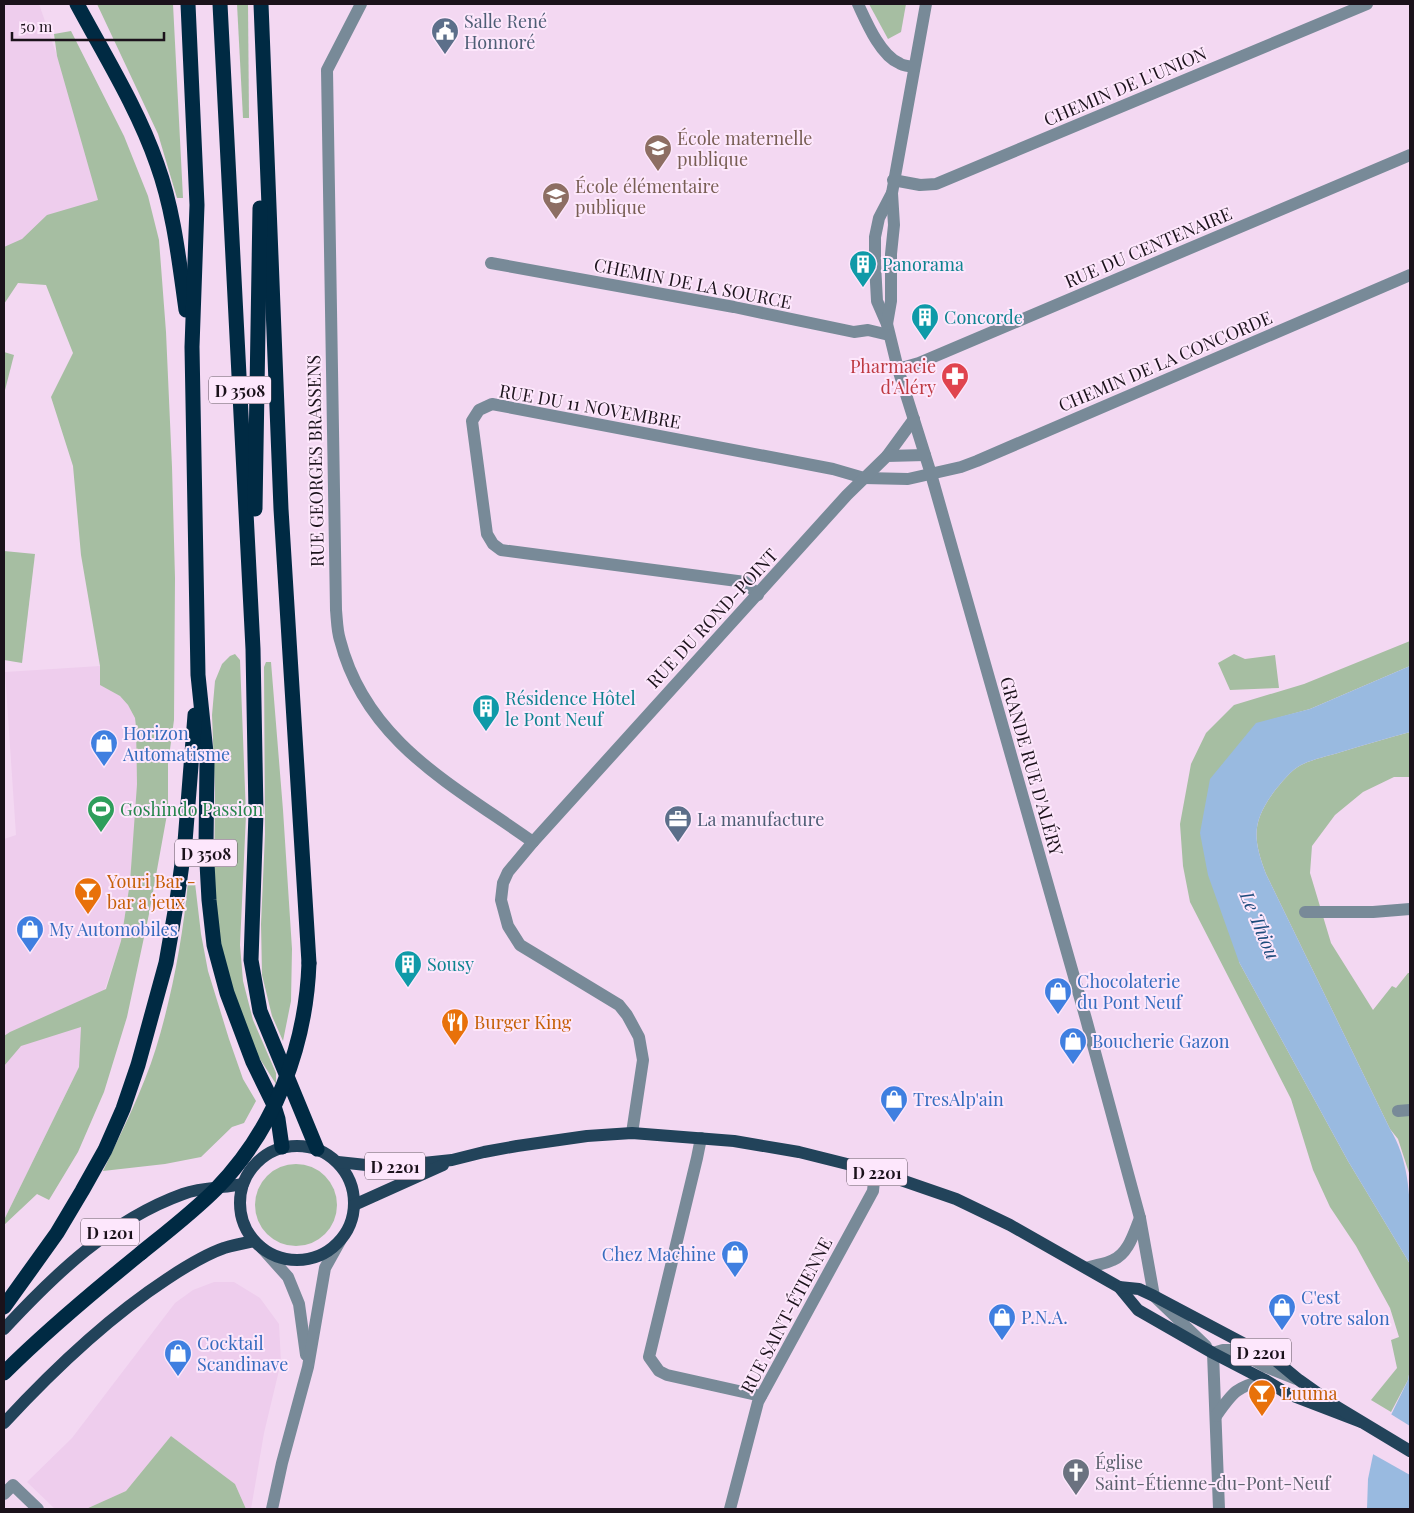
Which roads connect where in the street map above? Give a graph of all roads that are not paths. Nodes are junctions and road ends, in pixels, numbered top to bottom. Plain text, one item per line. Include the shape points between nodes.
1 (77, 4) edge
2 (188, 4) edge
3 (220, 4) edge
4 (260, 4) edge
5 (361, 4) edge
6 (858, 4) edge
7 (926, 4) edge
8 (1367, 4) edge
9 (262, 31) junction
10 (914, 67) junction
11 (1410, 155) edge
12 (894, 180) junction
13 (491, 263) dead end
14 (1410, 275) edge
15 (888, 329) junction
16 (192, 347) junction
17 (898, 369) junction
18 (914, 419) junction
19 (925, 455) junction
20 (887, 456) junction
21 (931, 474) junction
22 (864, 478) junction
23 (758, 595) junction
24 (253, 649) junction
25 (198, 675) junction
26 (533, 842) junction
27 (1410, 909) edge
28 (1305, 912) dead end
29 (632, 1133) junction
30 (700, 1138) junction
31 (282, 1147) junction
32 (317, 1149) junction
33 (452, 1160) junction
34 (338, 1162) junction
35 (875, 1172) junction
36 (243, 1184) junction
37 (354, 1205) junction
38 (1140, 1218) junction
39 (340, 1241) junction
40 (258, 1244) junction
41 (1086, 1268) junction
42 (1119, 1287) junction
43 (1154, 1296) junction
44 (4, 1307) edge
45 (4, 1328) edge
46 (1213, 1353) junction
47 (308, 1367) junction
48 (4, 1373) edge
49 (1265, 1380) junction
50 (1299, 1380) junction
51 (761, 1396) junction
52 (1216, 1416) junction
53 (1361, 1422) junction
54 (4, 1423) edge
55 (1410, 1451) edge
56 (8, 1490) edge
57 (38, 1509) edge
58 (272, 1509) edge
59 (730, 1509) edge
60 (1219, 1509) edge

1 - 16 highway via 140,124 157,165 172,218
2 - 16 highway, D 3508 via 197,205
3 - 24 highway, D 3508
4 - 9 highway
5 - 26 street, RUE GEORGES BRASSENS via 327,70 339,639 358,686 391,735 419,762
6 - 10 street via 878,43 890,58
7 - 10 street, GRANDE RUE D'ALÉRY
8 - 12 street, CHEMIN DE L'UNION via 936,184 920,185
9 - 24 highway
9 - 48 highway, bridge via 281,509 309,963 302,1029 289,1073 266,1121 250,1148 217,1188 30,1346
10 - 12 street, GRANDE RUE D'ALÉRY
11 - 17 street, RUE DU CENTENAIRE
12 - 15 street, GRANDE RUE D'ALÉRY
13 - 15 street, CHEMIN DE LA SOURCE via 854,332
14 - 21 street, CHEMIN DE LA CONCORDE via 977,461
15 - 17 street, GRANDE RUE D'ALÉRY
16 - 25 highway, D 3508
17 - 18 street, GRANDE RUE D'ALÉRY
18 - 19 street, GRANDE RUE D'ALÉRY
18 - 20 street, RUE DU ROND-POINT
19 - 20 street
19 - 21 street, GRANDE RUE D'ALÉRY
20 - 22 street, RUE DU ROND-POINT
21 - 22 street via 908,479
21 - 38 street, GRANDE RUE D'ALÉRY
22 - 23 street, RUE DU ROND-POINT
22 - 23 street, RUE DU 11 NOVEMBRE via 833,469 492,404 479,410 472,422 487,534 502,550 745,582
23 - 26 street, RUE DU ROND-POINT
24 - 32 highway, D 3508 via 256,812 250,960 260,1011
25 - 31 highway, D 3508 via 207,762 206,845 214,945 227,993 253,1062 273,1102
25 - 44 highway via 185,842 177,900 166,963 138,1065 105,1150 57,1233
26 - 29 street, RUE DU ROND-POINT via 503,883 501,900 508,926 520,945 609,998 627,1015 639,1037 643,1060
27 - 28 street
29 - 30 main road, D 2201
29 - 33 main road, D 2201 via 517,1146
30 - 35 main road, D 2201 via 799,1152
30 - 51 street via 698,1158 649,1357 667,1375
31 - 32 main road via 300,1145
31 - 36 main road via 264,1155 250,1170
32 - 34 main road
33 - 34 main road, D 2201 via 384,1167
33 - 37 main road, D 2201
34 - 37 main road via 353,1190
35 - 41 main road, D 2201 via 956,1198
35 - 51 street, RUE SAINT-ÉTIENNE via 873,1191
36 - 40 main road via 239,1205 243,1222
36 - 45 main road, D 1201 via 183,1194 124,1222 54,1277
37 - 39 main road via 350,1224
38 - 41 street via 1130,1242 1114,1260
38 - 43 street, GRANDE RUE D'ALÉRY
39 - 40 main road via 325,1253 291,1260 276,1256
39 - 47 street via 324,1268
40 - 47 street via 288,1277 299,1304
40 - 54 main road via 224,1248 190,1264 151,1289 71,1354
41 - 42 main road, D 2201
42 - 43 main road, D 2201 via 1139,1289
42 - 46 main road, D 2201 via 1138,1310
43 - 46 street
43 - 50 main road, D 2201 via 1275,1360
46 - 49 main road, D 2201
46 - 50 street via 1236,1350
46 - 52 street
47 - 58 street
49 - 52 street via 1240,1388
49 - 53 main road, D 2201 via 1288,1394
50 - 53 main road, D 2201
51 - 59 street, RUE SAINT-ÉTIENNE
52 - 60 street
53 - 55 main road, D 2201
56 - 57 street

